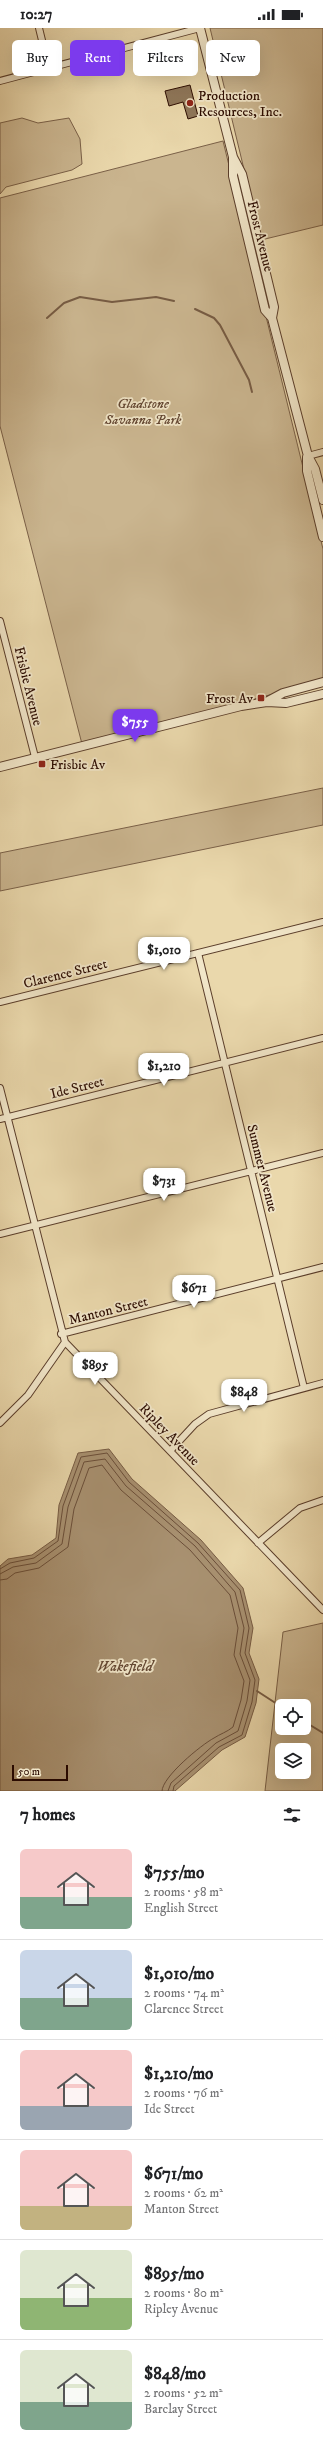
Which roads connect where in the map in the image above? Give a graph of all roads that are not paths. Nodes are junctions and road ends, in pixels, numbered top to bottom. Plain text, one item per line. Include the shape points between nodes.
1 (39, 28) edge
2 (200, 28) edge
3 (42, 40) edge
4 (62, 65) edge
5 (20, 76) edge
6 (0, 81) edge
7 (323, 452) edge
8 (308, 456) junction
9 (323, 500) edge
10 (323, 537) edge
11 (0, 621) edge
12 (323, 682) edge
13 (323, 694) edge
14 (267, 702) junction
15 (35, 757) junction
16 (0, 767) edge
17 (323, 922) edge
18 (198, 953) junction
19 (0, 1002) edge
20 (323, 1038) edge
21 (225, 1063) junction
22 (0, 1088) edge
23 (7, 1117) junction
24 (0, 1119) edge
25 (323, 1153) edge
26 (251, 1171) junction
27 (34, 1226) junction
28 (0, 1234) edge
29 (323, 1267) edge
30 (278, 1279) junction
31 (61, 1334) junction
32 (65, 1342) junction
33 (323, 1384) edge
34 (304, 1388) junction
35 (0, 1423) edge
36 (170, 1451) junction
37 (323, 1500) edge
38 (258, 1543) junction
39 (323, 1610) edge

1 - 3 street
2 - 4 street
2 - 8 street, Frost Avenue via 233,157 242,174 274,307 272,318
5 - 6 street
7 - 8 street
8 - 9 street, Frost Avenue
8 - 10 street, Frost Avenue via 307,471
11 - 15 street, Frisbie Avenue
12 - 14 street via 283,693
13 - 14 street via 286,703
14 - 15 street via 241,706
15 - 16 street
17 - 18 street, Clarence Street
18 - 19 street, Clarence Street
18 - 21 street, Summer Avenue
20 - 21 street, Ide Street
21 - 23 street, Ide Street
21 - 26 street, Summer Avenue
22 - 23 street, Ripley Avenue
23 - 24 street, Ide Street
23 - 27 street, Ripley Avenue
25 - 26 street
26 - 27 street
26 - 30 street, Summer Avenue
27 - 28 street
27 - 31 street, Ripley Avenue
29 - 30 street, Manton Street
30 - 31 street, Manton Street
30 - 34 street, Summer Avenue
31 - 32 street, Ripley Avenue
32 - 35 street via 28,1395
32 - 36 street, Ripley Avenue
33 - 34 street
34 - 36 street via 209,1414
36 - 38 street, Ripley Avenue
37 - 38 street via 300,1508
38 - 39 street, Ripley Avenue

